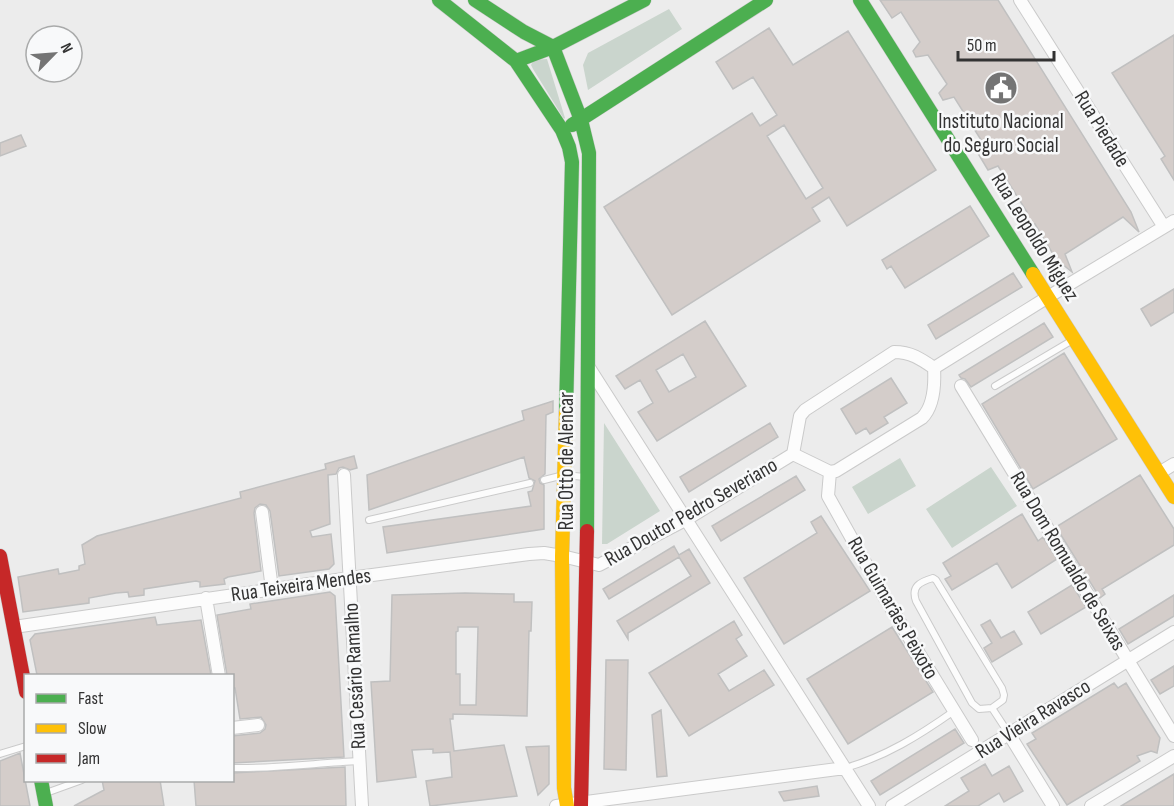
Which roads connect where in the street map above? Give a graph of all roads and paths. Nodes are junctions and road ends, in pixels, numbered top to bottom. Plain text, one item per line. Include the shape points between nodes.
1 (439, 0) edge
2 (475, 0) edge
3 (644, 0) edge
4 (766, 0) edge
5 (860, 0) edge
6 (1020, 0) edge
7 (553, 47) junction
8 (516, 61) junction
9 (581, 120) junction
10 (562, 130) junction
11 (1169, 224) edge
12 (1048, 297) junction
13 (1074, 339) junction
14 (587, 365) junction
15 (934, 368) junction
16 (961, 386) dead end
17 (995, 386) dead end
18 (793, 454) junction
19 (1174, 464) edge
20 (830, 472) junction
21 (1159, 473) junction
22 (344, 475) dead end
23 (564, 475) junction
24 (586, 477) junction
25 (544, 480) dead end
26 (530, 483) dead end
27 (1174, 497) edge
28 (262, 512) dead end
29 (687, 519) junction
30 (369, 520) dead end
31 (0, 556) edge
32 (562, 556) junction
33 (588, 564) junction
34 (350, 578) junction
35 (272, 589) junction
36 (206, 598) junction
37 (14, 627) junction
38 (1174, 633) edge
39 (1128, 660) junction
40 (219, 674) edge
41 (24, 681) edge
42 (992, 708) junction
43 (954, 711) junction
44 (258, 725) dead end
45 (234, 728) edge
46 (1009, 735) junction
47 (1174, 736) edge
48 (972, 740) dead end
49 (24, 747) edge
50 (0, 754) edge
51 (1174, 756) edge
52 (360, 761) junction
53 (234, 768) edge
54 (845, 768) junction
55 (76, 782) edge
56 (43, 794) edge
57 (582, 804) edge
58 (563, 805) edge
59 (362, 806) edge
60 (869, 806) edge
61 (892, 806) edge
62 (1053, 806) edge
63 (1091, 806) edge

1 - 8 main road, Rua Otto de Alencar
2 - 7 main road
3 - 7 main road
4 - 9 main road
5 - 12 main road, Rua Leopoldo Miguez
6 - 11 street, Rua Piedade
7 - 8 main road
7 - 9 main road, Rua Otto de Alencar
8 - 10 main road, Rua Otto de Alencar
9 - 10 main road
9 - 14 main road, Rua Otto de Alencar via 590,170
10 - 23 main road, Rua Otto de Alencar via 572,162
11 - 12 street
12 - 13 main road, Rua Leopoldo Miguez
12 - 15 street
13 - 17 lane
13 - 21 main road, Rua Leopoldo Miguez
14 - 24 main road, Rua Otto de Alencar
14 - 29 street
15 - 18 street via 903,352 882,358 805,410 800,416
15 - 20 street via 932,396 922,418 843,468
16 - 39 street, Rua Dom Romualdo de Seixas
18 - 20 street
18 - 29 street, Rua Doutor Pedro Severiano
19 - 21 street
20 - 43 street, Rua Guimarães Peixoto via 828,496 879,589
21 - 27 main road, Rua Leopoldo Miguez
22 - 34 street, Rua Cesário Ramalho
23 - 24 lane
23 - 25 lane
23 - 32 main road, Rua Otto de Alencar
24 - 33 main road, Rua Otto de Alencar
26 - 30 lane
28 - 35 street
29 - 33 street, Rua Doutor Pedro Severiano via 605,564
29 - 54 street
31 - 37 main road
32 - 33 street, Rua Teixeira Mendes
32 - 34 street, Rua Teixeira Mendes via 529,555
32 - 58 main road, Rua Otto de Alencar
33 - 57 main road, Rua Otto de Alencar
34 - 35 street, Rua Teixeira Mendes
34 - 52 street, Rua Cesário Ramalho
35 - 36 street, Rua Teixeira Mendes
36 - 37 street, Rua Teixeira Mendes
36 - 40 street
37 - 41 main road
38 - 39 street, Rua Vieira Ravasco
39 - 46 street, Rua Vieira Ravasco
39 - 47 street, Rua Dom Romualdo de Seixas
42 - 42 lane via 979,709 972,703 916,601 915,587 929,579 936,580 1002,688 1003,700
42 - 46 lane
43 - 48 street, Rua Guimarães Peixoto
43 - 54 lane via 882,756
44 - 45 street
46 - 61 street, Rua Vieira Ravasco
46 - 62 street
49 - 50 lane
51 - 63 street
52 - 53 lane
52 - 59 street, Rua Cesário Ramalho
54 - 57 street
54 - 60 street
55 - 56 lane
57 - 58 street

